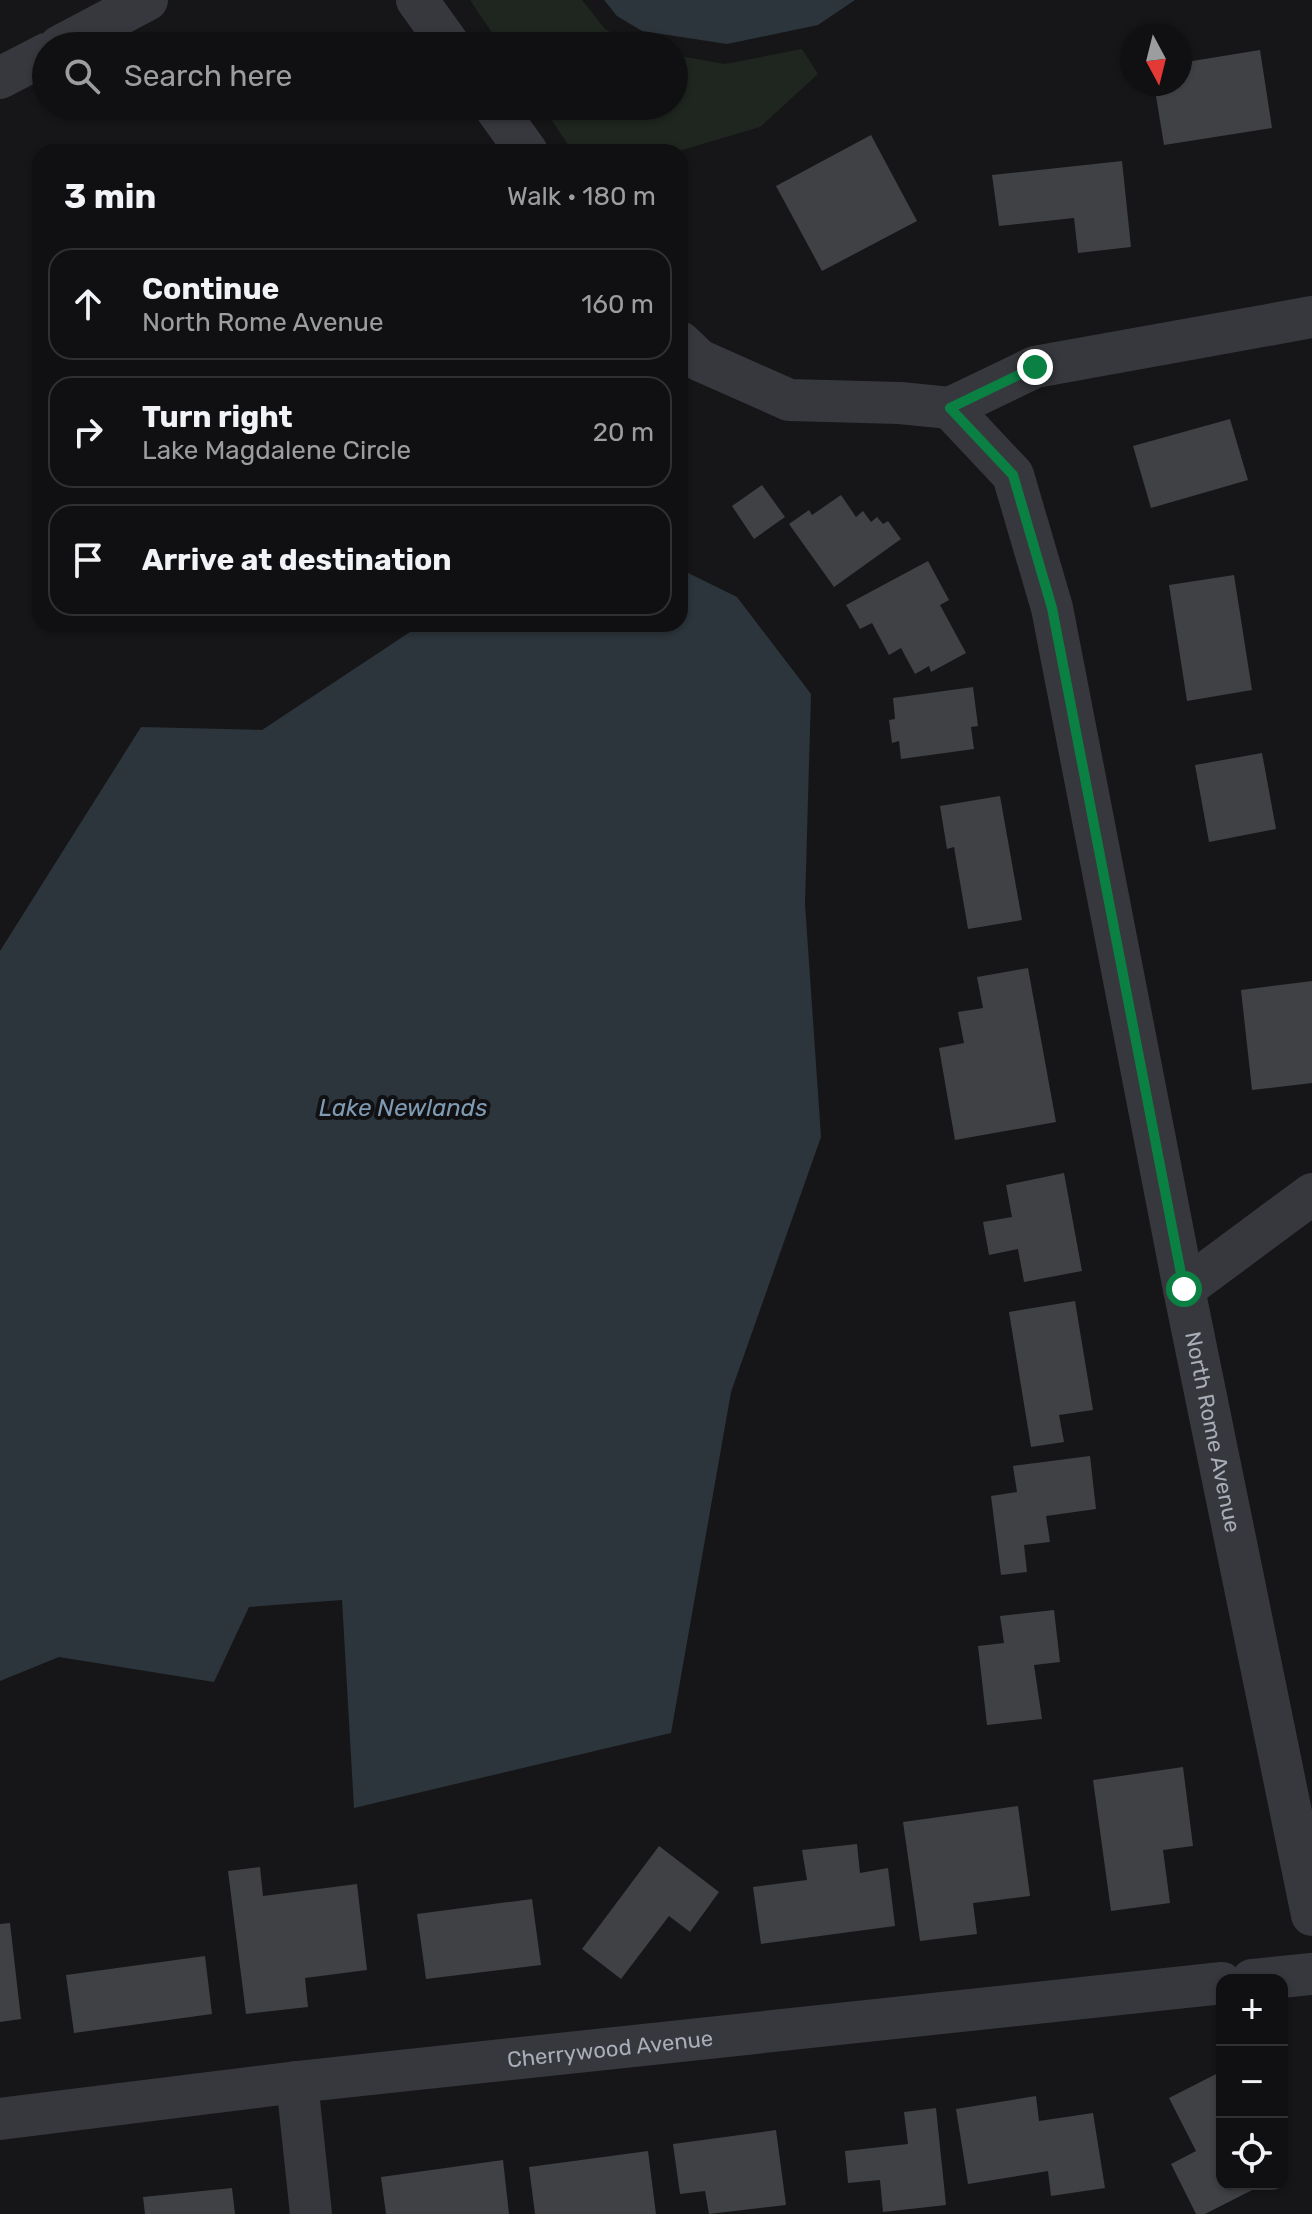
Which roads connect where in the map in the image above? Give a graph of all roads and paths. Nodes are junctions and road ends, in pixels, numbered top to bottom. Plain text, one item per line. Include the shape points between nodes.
1 (147, 0) edge
2 (417, 0) edge
3 (86, 32) edge
4 (440, 32) edge
5 (32, 61) edge
6 (0, 78) edge
7 (504, 120) edge
8 (521, 144) edge
9 (1312, 317) edge
10 (688, 350) edge
11 (950, 408) junction
12 (1312, 1194) edge
13 (1184, 1289) junction
14 (1312, 1915) edge
15 (1312, 1974) edge
16 (1288, 1976) edge
17 (1216, 1984) edge
18 (297, 2082) junction
19 (0, 2119) edge
20 (311, 2214) edge

1 - 3 street
2 - 4 street
5 - 6 street
7 - 8 street
9 - 11 street via 1035,367
10 - 11 street via 699,360 789,400
11 - 13 street, North Rome Avenue via 1013,475 1052,608
12 - 13 street
13 - 14 street, North Rome Avenue
15 - 16 street
17 - 18 street, Cherrywood Avenue
18 - 19 street, Cherrywood Avenue
18 - 20 street

